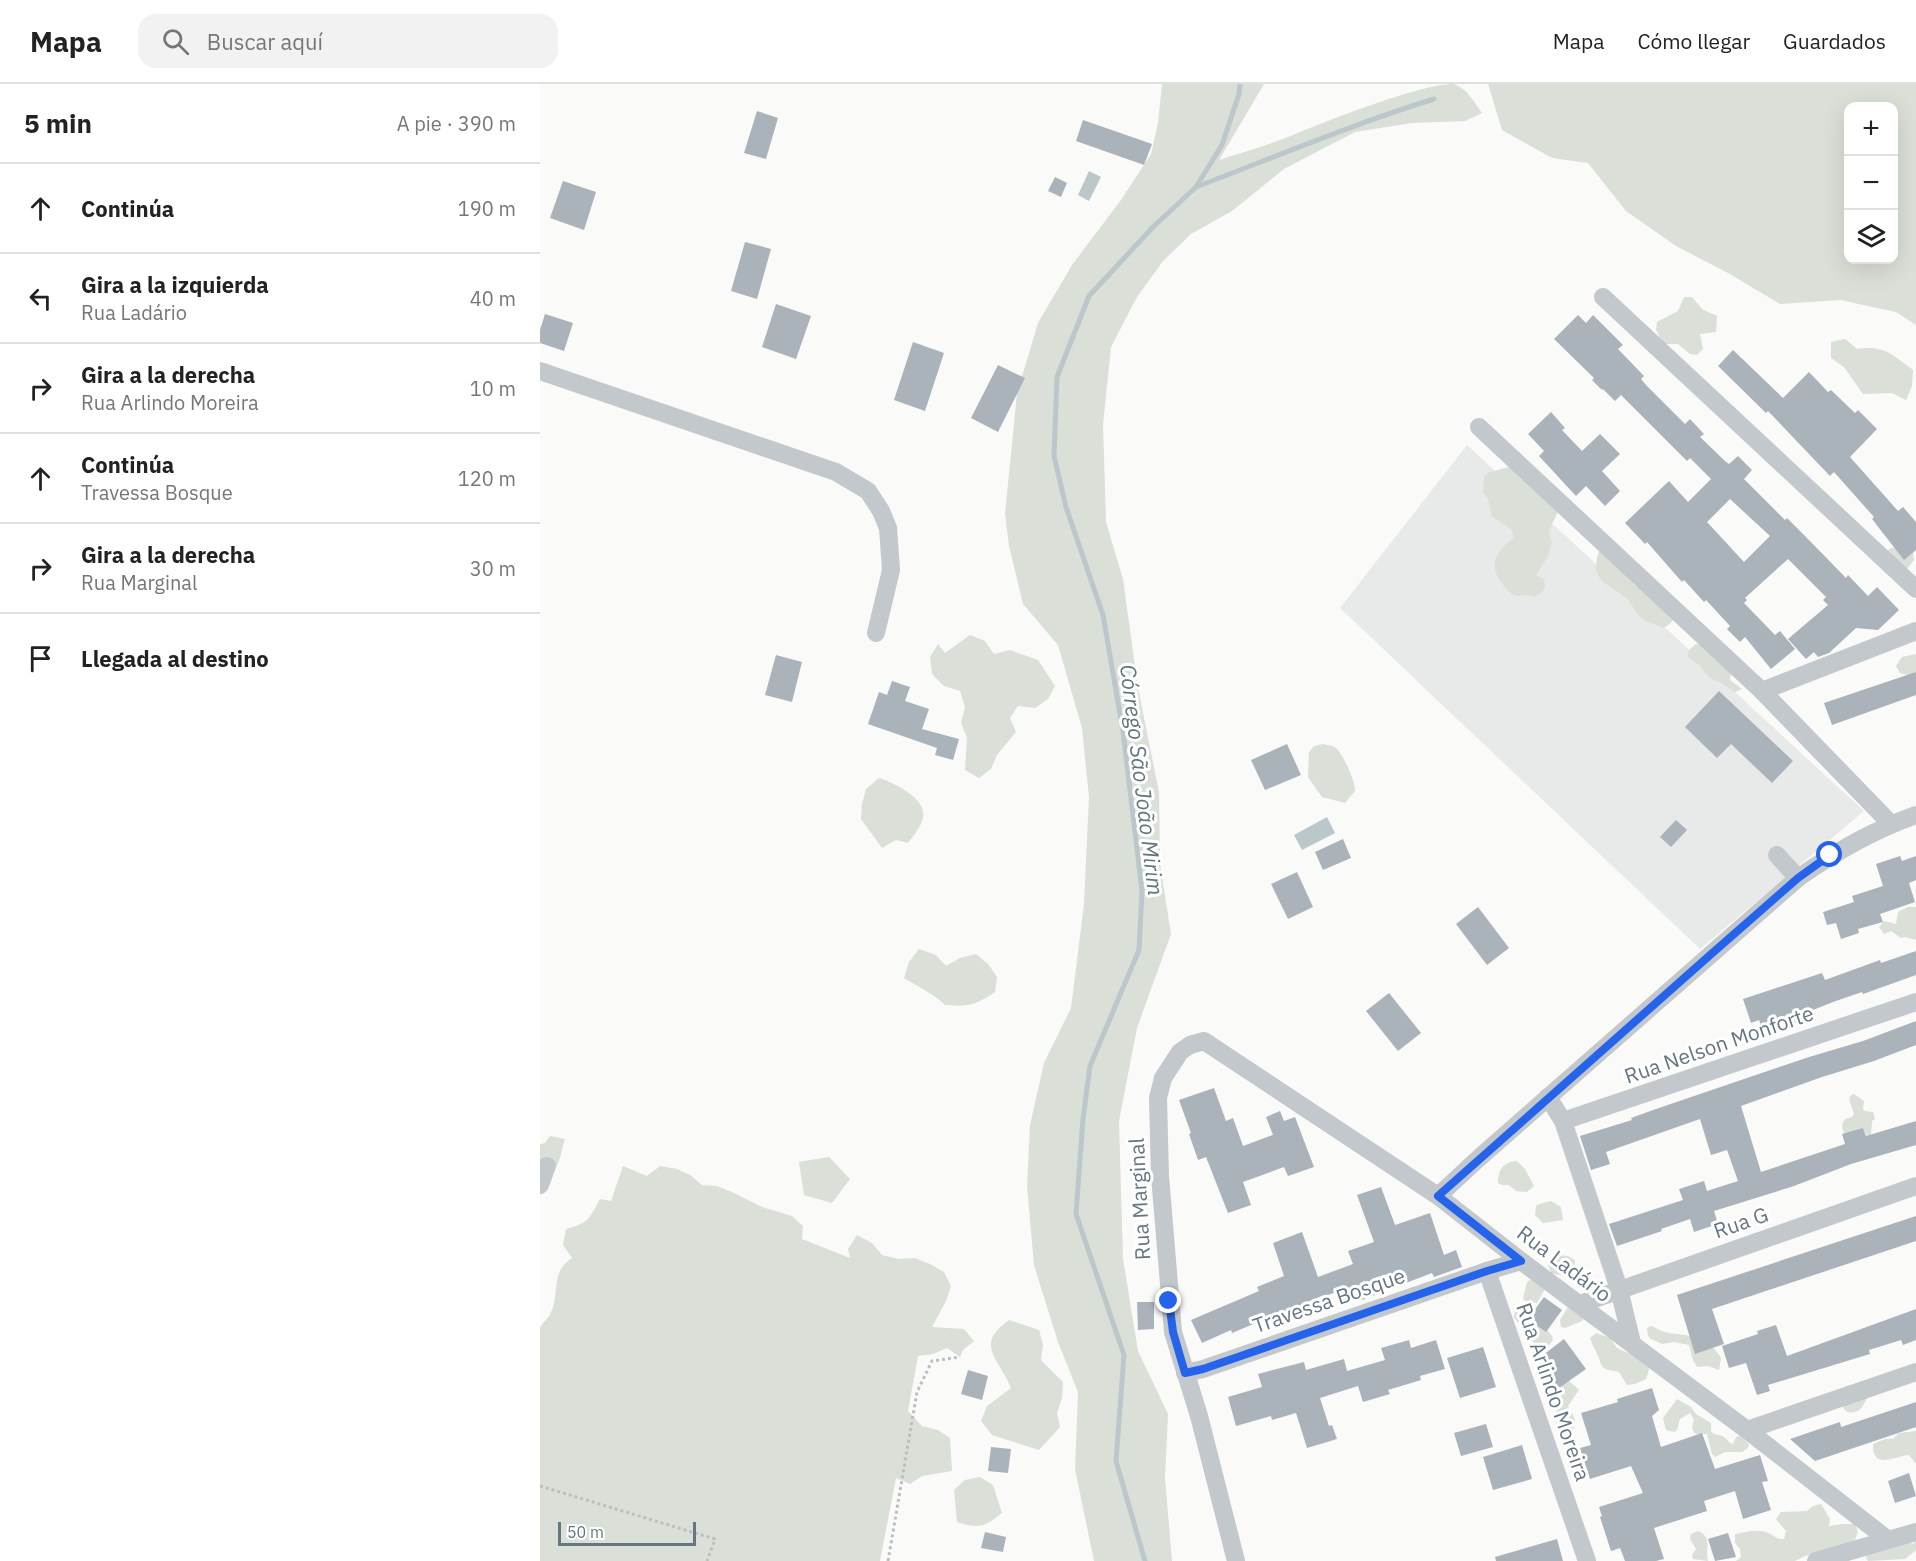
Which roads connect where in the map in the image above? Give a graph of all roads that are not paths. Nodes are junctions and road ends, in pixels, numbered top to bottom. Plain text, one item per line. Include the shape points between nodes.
1 (1603, 297) dead end
2 (540, 371) edge
3 (1479, 427) dead end
4 (1916, 589) edge
5 (1916, 631) edge
6 (876, 633) dead end
7 (1762, 691) junction
8 (1916, 815) edge
9 (1891, 824) junction
10 (1777, 855) dead end
11 (1798, 878) junction
12 (1916, 1002) edge
13 (1204, 1041) joint
14 (1548, 1097) junction
15 (1563, 1121) junction
16 (547, 1166) dead end
17 (540, 1185) edge
18 (1916, 1186) edge
19 (1438, 1196) junction
20 (1521, 1261) junction
21 (1487, 1271) junction
22 (1619, 1289) junction
23 (1580, 1304) junction
24 (1632, 1343) junction
25 (1916, 1372) edge
26 (1185, 1373) junction
27 (1747, 1430) junction
28 (1916, 1532) edge
29 (1887, 1539) junction
30 (1236, 1561) edge
31 (1587, 1561) edge
32 (1816, 1561) edge

1 - 4 street
2 - 6 street via 836,472 868,491 888,528 891,570
3 - 7 street
5 - 7 street
7 - 9 street
8 - 9 street
9 - 11 street via 1830,855
10 - 11 street
11 - 14 street
12 - 15 street, Rua Nelson Monforte
13 - 19 street, Rua Ladário
13 - 26 street, Rua Marginal via 1180,1053 1163,1078 1158,1098 1169,1301
14 - 15 street
14 - 19 street
15 - 22 street
16 - 17 street
18 - 22 street, Rua G
19 - 20 street, Rua Ladário
20 - 21 street
20 - 23 street, Rua Ladário
21 - 26 street, Travessa Bosque
21 - 31 street, Rua Arlindo Moreira
22 - 23 street, Rua G
22 - 24 street
23 - 24 street, Rua Ladário
24 - 27 street, Rua Ladário
25 - 27 street
26 - 30 street, Rua Marginal
27 - 29 street, Rua Ladário
28 - 29 street
29 - 32 street

